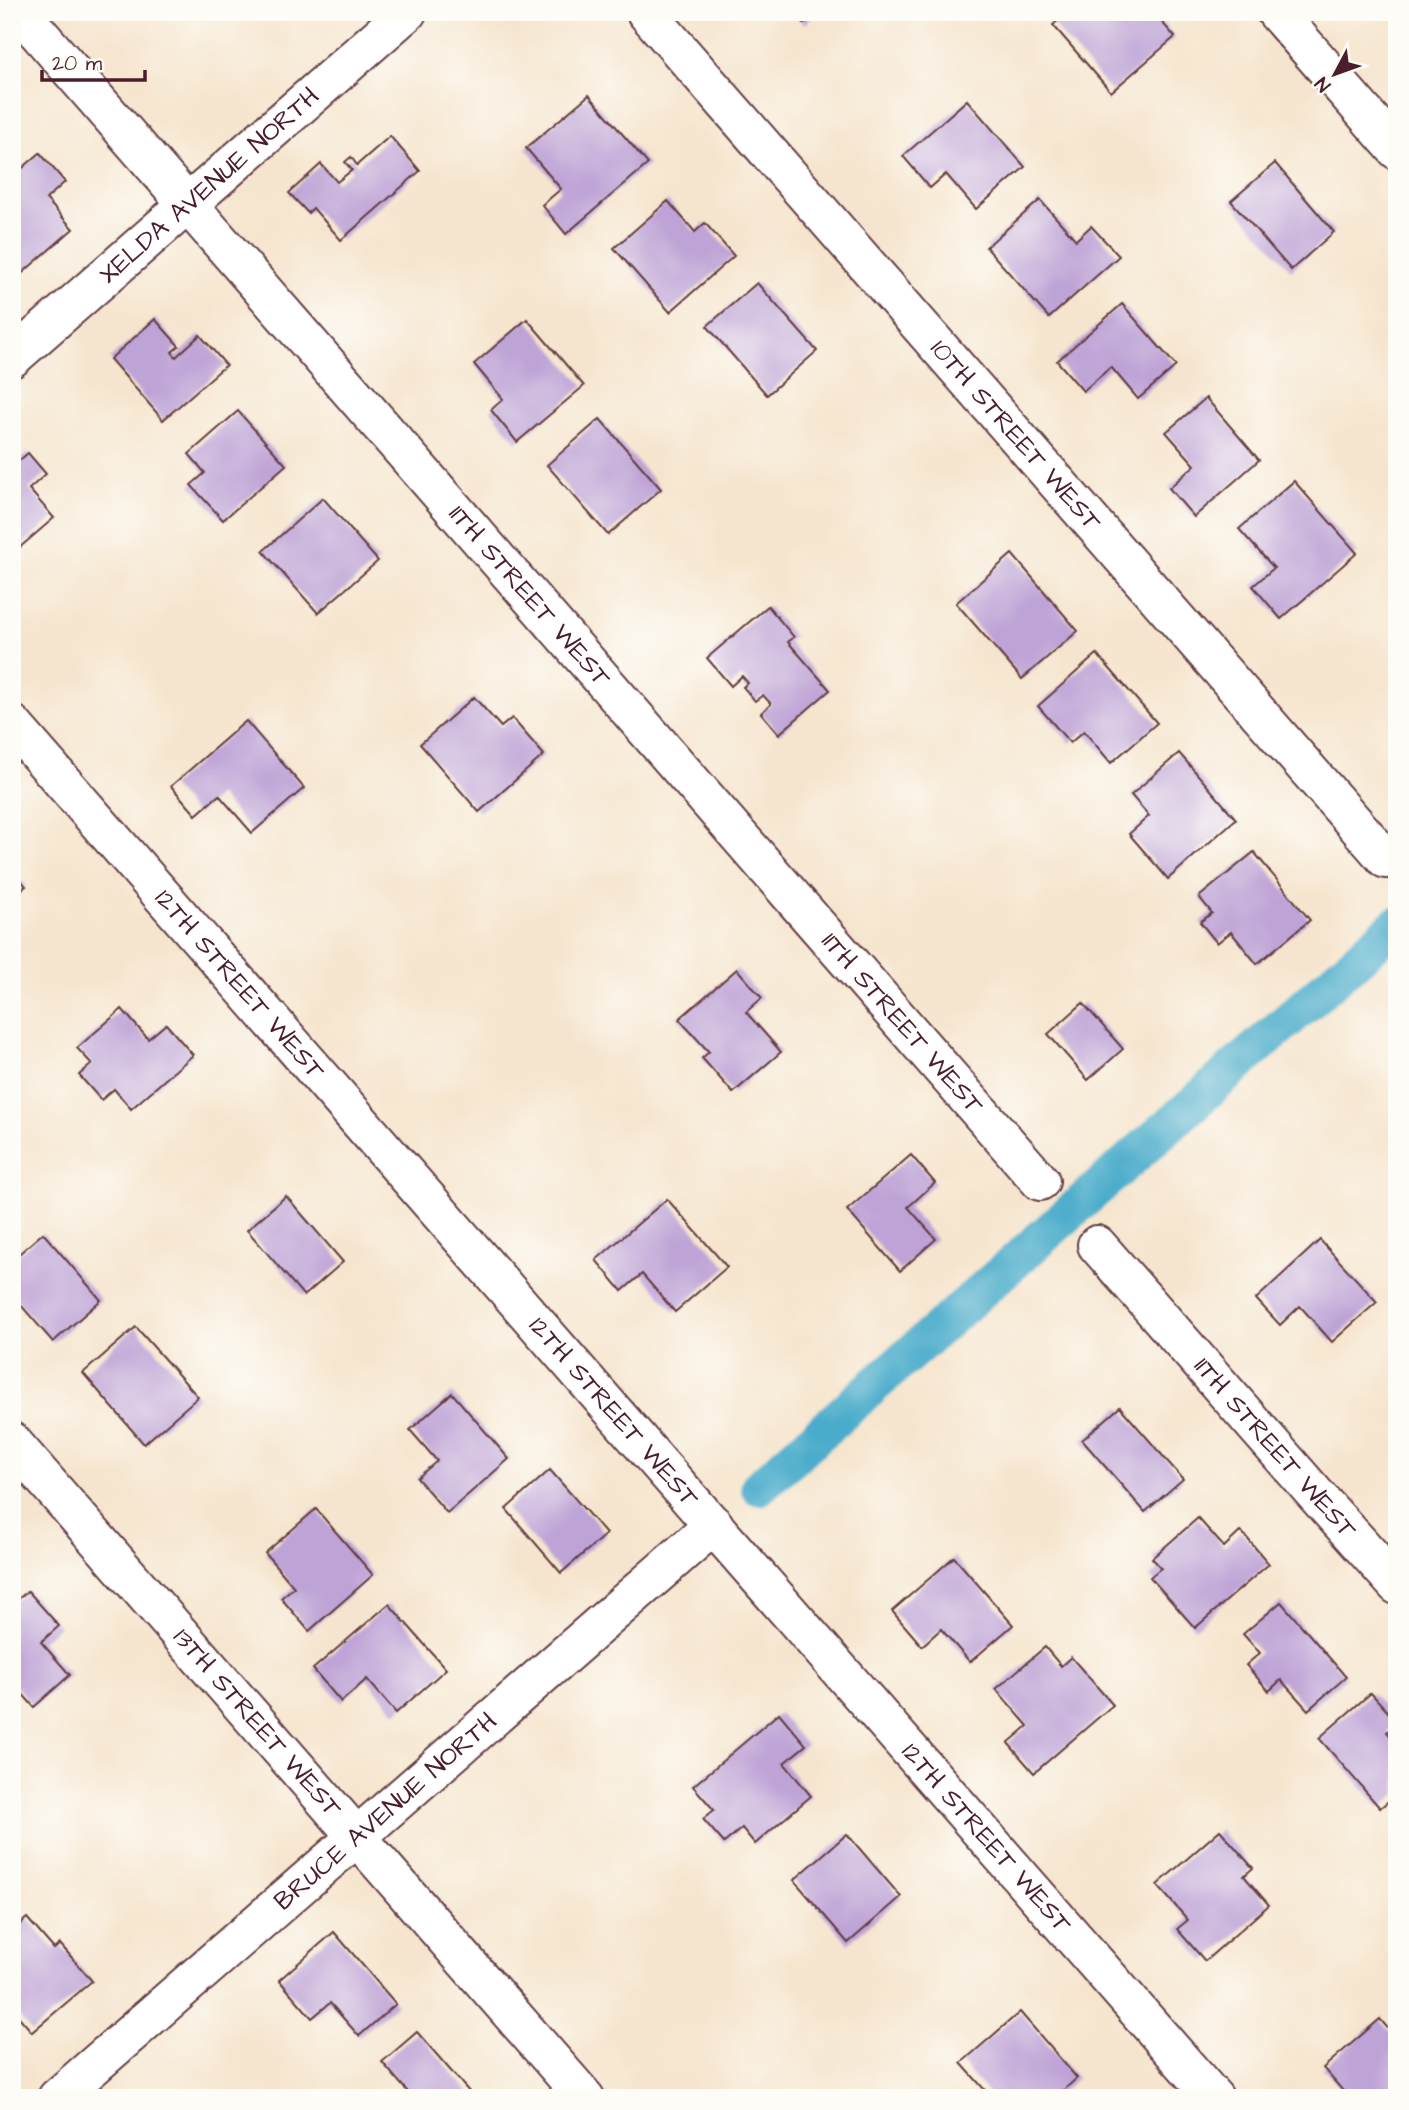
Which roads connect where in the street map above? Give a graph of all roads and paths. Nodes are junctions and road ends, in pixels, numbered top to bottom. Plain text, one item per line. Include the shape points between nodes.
1 (20, 12) edge
2 (407, 12) edge
3 (646, 12) edge
4 (1292, 18) edge
5 (1397, 150) edge
6 (187, 204) junction
7 (12, 358) edge
8 (12, 724) edge
9 (1386, 859) dead end
10 (1040, 1181) dead end
11 (1097, 1245) dead end
12 (12, 1442) edge
13 (714, 1525) junction
14 (1397, 1585) edge
15 (357, 1836) junction
16 (57, 2098) edge
17 (585, 2098) edge
18 (1214, 2098) edge

1 - 6 street, 11TH STREET WEST
2 - 6 street, XELDA AVENUE NORTH
3 - 9 street, 10TH STREET WEST
4 - 5 street
6 - 7 street, XELDA AVENUE NORTH
6 - 10 street, 11TH STREET WEST
8 - 13 street, 12TH STREET WEST
11 - 14 street, 11TH STREET WEST
12 - 15 street, 13TH STREET WEST
13 - 15 street, BRUCE AVENUE NORTH
13 - 18 street, 12TH STREET WEST
15 - 16 street, BRUCE AVENUE NORTH
15 - 17 street, 13TH STREET WEST

